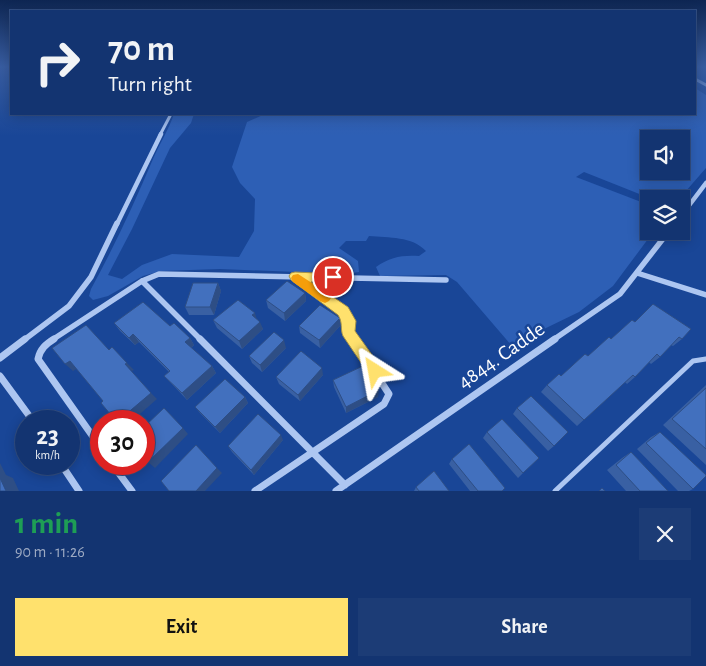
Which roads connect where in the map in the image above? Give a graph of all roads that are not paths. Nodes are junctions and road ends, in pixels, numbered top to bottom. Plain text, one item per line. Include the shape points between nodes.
1 (171, 115) edge
2 (706, 183) edge
3 (690, 204) edge
4 (662, 240) edge
5 (637, 273) junction
6 (295, 276) junction
7 (446, 280) dead end
8 (142, 281) junction
9 (706, 295) edge
10 (0, 358) edge
11 (706, 359) edge
12 (0, 376) edge
13 (25, 410) edge
14 (90, 432) edge
15 (312, 452) junction
16 (68, 475) edge
17 (120, 475) edge
18 (344, 485) junction
19 (79, 491) edge
20 (132, 491) edge
21 (255, 491) edge
22 (336, 491) edge
23 (556, 491) edge

1 - 10 street via 92,277 69,306
2 - 3 street
4 - 5 street, 4844. Cadde
5 - 9 street
5 - 18 street, 4844. Cadde via 620,294
6 - 7 street
6 - 8 street via 172,273 158,274
6 - 15 street via 343,311 349,321 348,332 389,394 384,404
8 - 14 street via 45,344 39,353 38,359
8 - 15 street
11 - 23 lane via 693,361
12 - 13 street
15 - 18 street
15 - 21 street
16 - 19 street
17 - 20 street
18 - 22 street, 4844. Cadde

